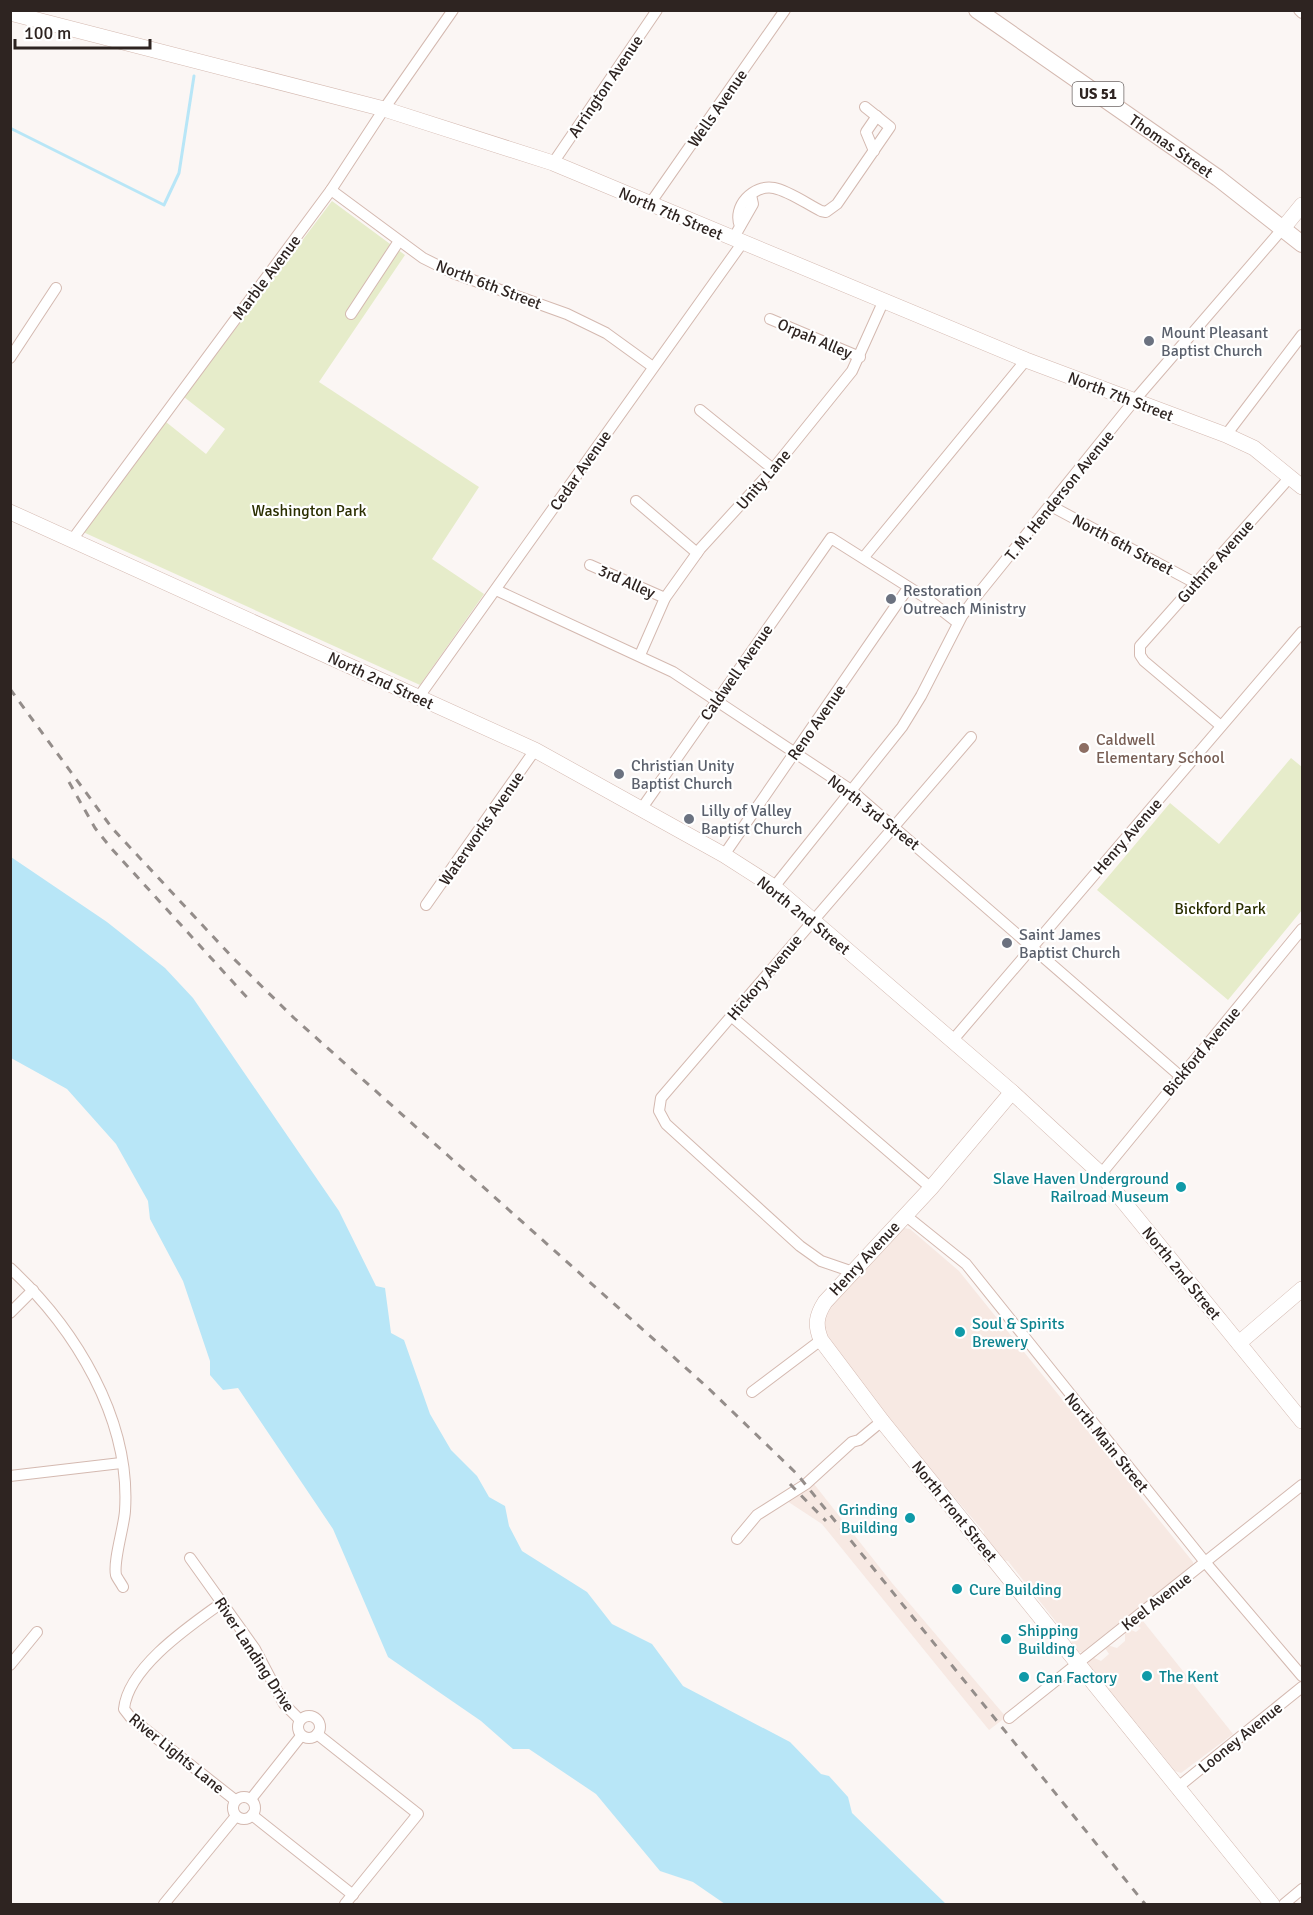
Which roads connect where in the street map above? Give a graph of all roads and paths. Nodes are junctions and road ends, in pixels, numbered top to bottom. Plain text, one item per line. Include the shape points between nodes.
1 (453, 10) edge
2 (657, 10) edge
3 (785, 10) edge
4 (977, 10) edge
5 (10, 13) edge
6 (865, 107) dead end
7 (384, 109) junction
8 (877, 116) junction
9 (874, 151) junction
10 (553, 163) junction
11 (331, 190) junction
12 (649, 205) junction
13 (1302, 206) edge
14 (1284, 227) junction
15 (739, 236) junction
16 (399, 241) junction
17 (1302, 244) edge
18 (56, 288) dead end
19 (884, 300) junction
20 (351, 314) dead end
21 (770, 319) dead end
22 (1302, 335) edge
23 (860, 357) junction
24 (10, 358) edge
25 (1026, 360) junction
26 (653, 367) junction
27 (1133, 402) junction
28 (700, 410) dead end
29 (1227, 435) junction
30 (773, 469) junction
31 (1297, 482) edge
32 (636, 501) dead end
33 (1051, 506) junction
34 (10, 512) edge
35 (72, 540) junction
36 (697, 553) junction
37 (864, 557) junction
38 (590, 565) dead end
39 (1195, 583) junction
40 (908, 588) junction
41 (496, 590) junction
42 (665, 598) junction
43 (958, 623) junction
44 (1302, 632) edge
45 (640, 655) junction
46 (418, 698) junction
47 (715, 701) junction
48 (1221, 726) junction
49 (971, 737) dead end
50 (535, 750) junction
51 (794, 754) junction
52 (851, 790) junction
53 (642, 808) junction
54 (893, 825) junction
55 (724, 855) junction
56 (774, 886) junction
57 (426, 905) dead end
58 (813, 919) junction
59 (1302, 929) edge
60 (1033, 946) junction
61 (730, 1016) junction
62 (952, 1041) junction
63 (1180, 1076) junction
64 (1012, 1092) junction
65 (1101, 1174) junction
66 (931, 1188) junction
67 (905, 1215) junction
68 (10, 1268) edge
69 (853, 1272) junction
70 (1302, 1289) edge
71 (33, 1290) junction
72 (10, 1313) edge
73 (821, 1340) junction
74 (1239, 1343) junction
75 (752, 1392) dead end
76 (882, 1421) junction
77 (1302, 1421) edge
78 (121, 1463) junction
79 (10, 1476) edge
80 (1302, 1485) edge
81 (737, 1539) dead end
82 (190, 1558) dead end
83 (1204, 1562) junction
84 (123, 1587) dead end
85 (223, 1602) junction
86 (36, 1632) dead end
87 (1077, 1662) junction
88 (10, 1665) edge
89 (1302, 1676) edge
90 (1302, 1687) edge
91 (1009, 1718) dead end
92 (300, 1720) junction
93 (317, 1734) junction
94 (301, 1736) junction
95 (1178, 1787) junction
96 (251, 1799) junction
97 (235, 1800) junction
98 (252, 1815) junction
99 (236, 1816) junction
100 (1302, 1889) edge
101 (353, 1895) junction
102 (167, 1901) edge
103 (180, 1905) edge
104 (345, 1905) edge
105 (1272, 1905) edge
106 (1284, 1905) edge

1 - 7 street, Marble Avenue
2 - 10 street, Arrington Avenue
3 - 12 street, Wells Avenue
4 - 14 main road, Thomas Street / US 51
5 - 7 street, North 7th Street
6 - 8 street
7 - 10 street, North 7th Street
7 - 11 street, Marble Avenue
8 - 9 street via 866,132
8 - 9 street via 890,127
9 - 15 street, Cedar Avenue via 837,204 826,212 773,188 751,195 753,204
10 - 12 street, North 7th Street
11 - 16 street, North 6th Street
11 - 35 street, Marble Avenue
12 - 15 street, North 7th Street
13 - 14 street, T. M. Henderson Avenue
14 - 17 main road, Thomas Street / US 51
14 - 27 street, T. M. Henderson Avenue
15 - 19 street, North 7th Street
15 - 26 street, Cedar Avenue
16 - 20 street
16 - 26 street, North 6th Street via 453,273 567,314 606,333
18 - 24 street
19 - 23 street, Unity Lane
19 - 25 street, North 7th Street
21 - 23 street, Orpah Alley
22 - 29 street
23 - 30 street, Unity Lane
25 - 27 street, North 7th Street
25 - 37 street
26 - 41 street, Cedar Avenue
27 - 29 street, North 7th Street
27 - 33 street, T. M. Henderson Avenue
28 - 30 street
29 - 31 street, North 7th Street via 1254,448
30 - 36 street, Unity Lane
31 - 39 street, Guthrie Avenue
32 - 36 street
33 - 39 street, North 6th Street
33 - 43 street, T. M. Henderson Avenue
34 - 35 street, North 2nd Street
35 - 46 street, North 2nd Street
36 - 42 street, Unity Lane
37 - 40 street
37 - 47 street, Caldwell Avenue via 831,538
38 - 42 street, 3rd Alley
39 - 48 street, Guthrie Avenue via 1140,646 1140,655
40 - 43 street
40 - 51 street, Reno Avenue
41 - 45 street, North 3rd Street
41 - 46 street, Cedar Avenue
42 - 45 street, Unity Lane
43 - 52 street, T. M. Henderson Avenue via 902,728
44 - 48 street, Henry Avenue
45 - 47 street, North 3rd Street
46 - 50 street, North 2nd Street
47 - 51 street, North 3rd Street
47 - 53 street, Caldwell Avenue
48 - 60 street, Henry Avenue
49 - 54 street, Hickory Avenue
50 - 53 street, North 2nd Street
50 - 57 street, Waterworks Avenue
51 - 52 street, North 3rd Street
51 - 55 street, Reno Avenue
52 - 54 street, North 3rd Street
52 - 56 street, T. M. Henderson Avenue
53 - 55 street, North 2nd Street
54 - 58 street, Hickory Avenue
54 - 60 street, North 3rd Street
55 - 56 street, North 2nd Street
56 - 58 street, North 2nd Street
58 - 61 street, Hickory Avenue
58 - 62 street, North 2nd Street
59 - 63 street, Bickford Avenue
60 - 62 street, Henry Avenue
60 - 63 street, North 3rd Street
61 - 66 street
61 - 69 street, Hickory Avenue via 661,1098 659,1112 666,1124 800,1246 821,1261
62 - 64 street, North 2nd Street
63 - 65 street, Bickford Avenue
64 - 65 street, North 2nd Street
64 - 66 street, Henry Avenue
65 - 74 street, North 2nd Street
66 - 67 street, Henry Avenue
67 - 69 street, Henry Avenue
67 - 83 street, North Main Street via 966,1264
68 - 71 street
69 - 73 street, Henry Avenue via 819,1312 817,1329
70 - 74 street
71 - 72 street
71 - 78 street via 87,1363 113,1425
73 - 75 street
73 - 76 street, North Front Street
74 - 77 street, North 2nd Street
76 - 81 street via 806,1484 757,1515
76 - 87 street, North Front Street
78 - 79 street
78 - 84 street via 125,1509 116,1575
80 - 83 street, Keel Avenue
82 - 85 street, River Landing Drive
83 - 87 street, Keel Avenue
83 - 89 street, North Main Street
85 - 92 street, River Landing Drive via 257,1651 284,1704
85 - 97 street, River Lights Lane via 180,1633 140,1674 125,1697 124,1709
86 - 88 street
87 - 91 street, Keel Avenue
87 - 95 street, North Front Street
90 - 95 street, Looney Avenue
92 - 93 street, River Landing Drive via 307,1716 316,1718 320,1726
92 - 94 street, River Landing Drive via 297,1728
93 - 94 street via 310,1739
93 - 101 street, River Landing Drive via 418,1814
94 - 96 street
95 - 105 street, North Front Street
96 - 97 street via 243,1796
96 - 98 street via 255,1807
97 - 99 street via 232,1809
98 - 99 street via 244,1819
98 - 101 street
99 - 102 street
100 - 106 street
101 - 104 street
102 - 103 street

